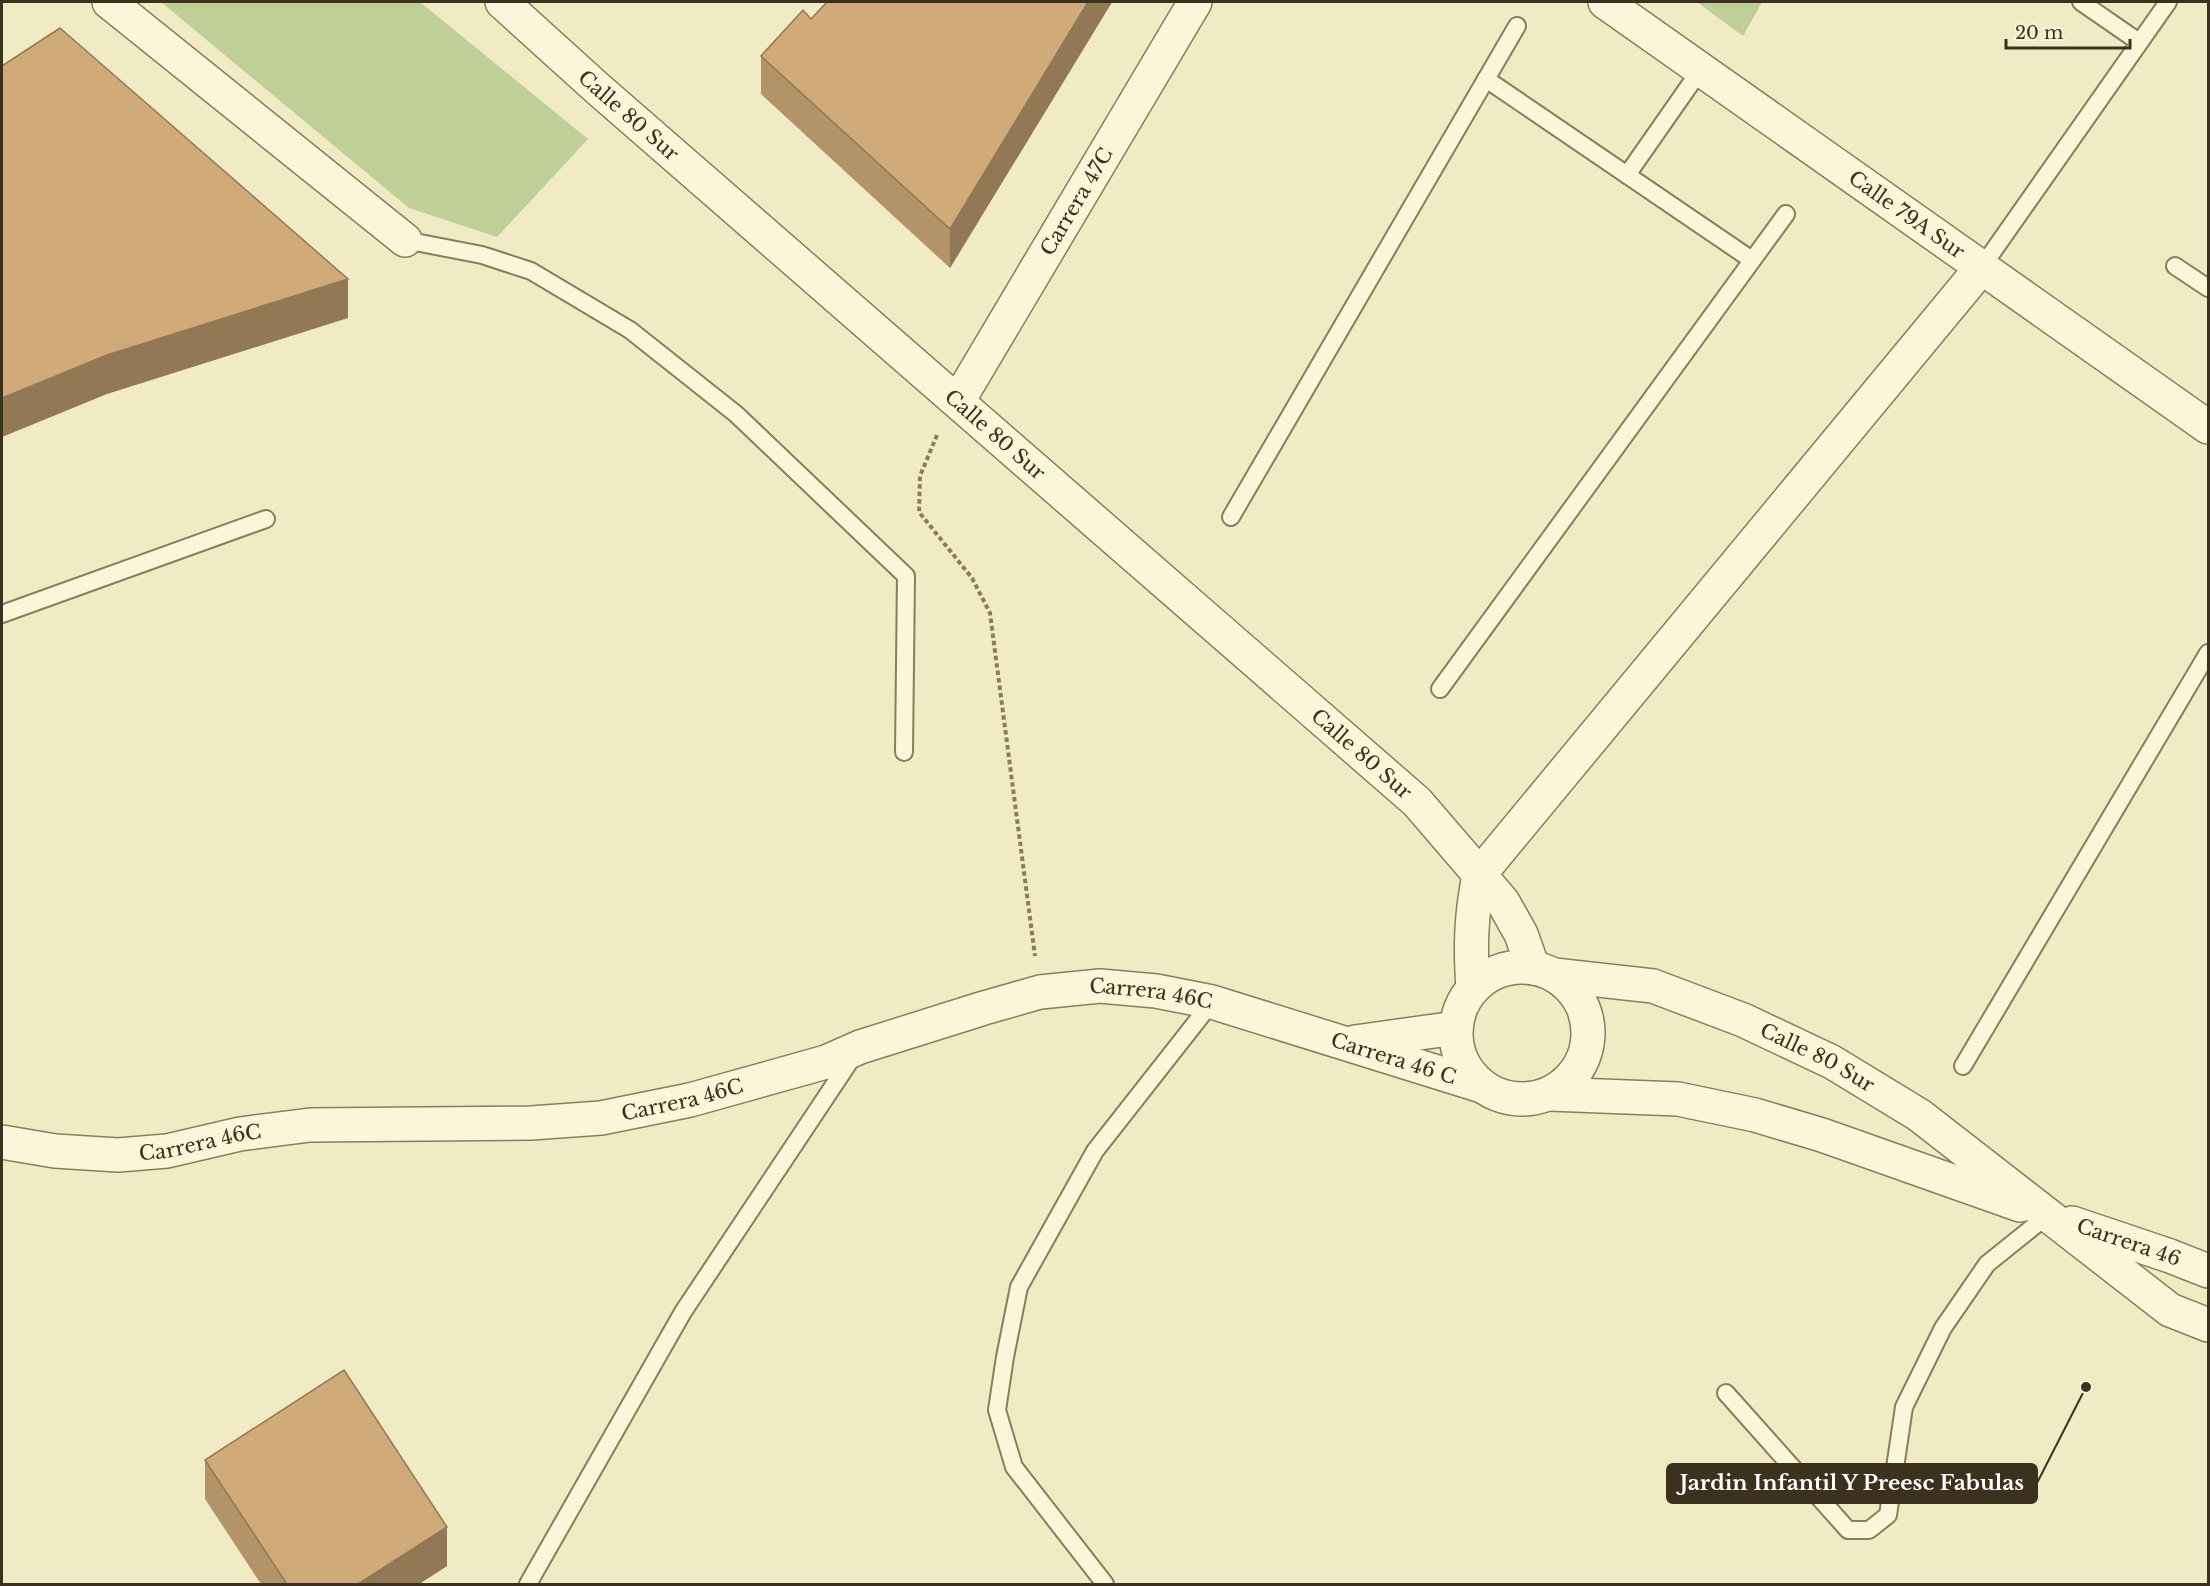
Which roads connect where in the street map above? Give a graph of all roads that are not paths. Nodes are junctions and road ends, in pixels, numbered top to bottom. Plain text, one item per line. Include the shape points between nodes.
1 (109, 2) edge
2 (502, 2) edge
3 (1195, 2) edge
4 (1605, 2) edge
5 (2081, 2) edge
6 (2168, 2) edge
7 (1516, 26) dead end
8 (2139, 42) junction
9 (1701, 69) junction
10 (1486, 79) junction
11 (1627, 175) junction
12 (1786, 213) dead end
13 (405, 240) joint
14 (1752, 260) junction
15 (2175, 266) dead end
16 (1982, 267) junction
17 (2208, 288) edge
18 (958, 401) junction
19 (2208, 427) edge
20 (1231, 518) dead end
21 (266, 519) dead end
22 (2, 614) edge
23 (2208, 653) edge
24 (1440, 688) dead end
25 (904, 752) dead end
26 (1479, 875) junction
27 (1544, 971) junction
28 (1473, 988) junction
29 (1212, 1002) junction
30 (1456, 1028) junction
31 (1344, 1043) junction
32 (860, 1047) junction
33 (1963, 1066) dead end
34 (1482, 1086) junction
35 (1550, 1094) junction
36 (2, 1142) edge
37 (2048, 1215) junction
38 (2208, 1271) edge
39 (2208, 1325) edge
40 (1726, 1393) dead end
41 (528, 1584) edge
42 (1106, 1584) edge

1 - 13 street
2 - 18 street, Calle 80 Sur
3 - 18 street, Carrera 47C
4 - 9 street, Calle 79A Sur
5 - 8 lane
6 - 8 lane
7 - 10 lane
8 - 16 lane
9 - 11 lane
9 - 16 street, Calle 79A Sur
10 - 11 lane
10 - 20 lane
11 - 14 lane
12 - 14 lane
13 - 25 lane via 482,255 531,271 630,330 736,414 906,576
14 - 24 lane
15 - 17 lane
16 - 19 street, Calle 79A Sur
16 - 26 street
18 - 26 street, Calle 80 Sur via 1417,802
21 - 22 lane
23 - 33 lane
26 - 27 street, Calle 80 Sur via 1503,902
26 - 28 street via 1472,912
27 - 28 street via 1511,968 1491,975
27 - 35 street via 1571,988 1583,1005 1588,1025 1588,1046 1581,1066 1568,1082
27 - 37 street, Calle 80 Sur via 1653,986 1743,1020 1822,1058 1919,1115
28 - 30 street via 1461,1007
29 - 31 street, Carrera 46C
29 - 32 street, Carrera 46C via 1100,986 1040,992
29 - 42 lane via 1095,1151 1019,1287 1005,1357 997,1410 1014,1467
30 - 31 street, Carrera 46 C
30 - 34 street via 1462,1060
31 - 34 street, Carrera 46 C
32 - 36 street, Carrera 46C via 826,1062 690,1100 601,1118 531,1123 310,1125 240,1134 167,1151 118,1155 55,1151
32 - 41 lane via 683,1312
34 - 35 street via 1515,1099
35 - 37 street, Calle 80 Sur via 1678,1099 1755,1115
37 - 38 street, Carrera 46
37 - 39 street, Calle 80 Sur via 2170,1310
37 - 40 lane via 1987,1264 1943,1328 1904,1407 1888,1515 1869,1530 1848,1530

